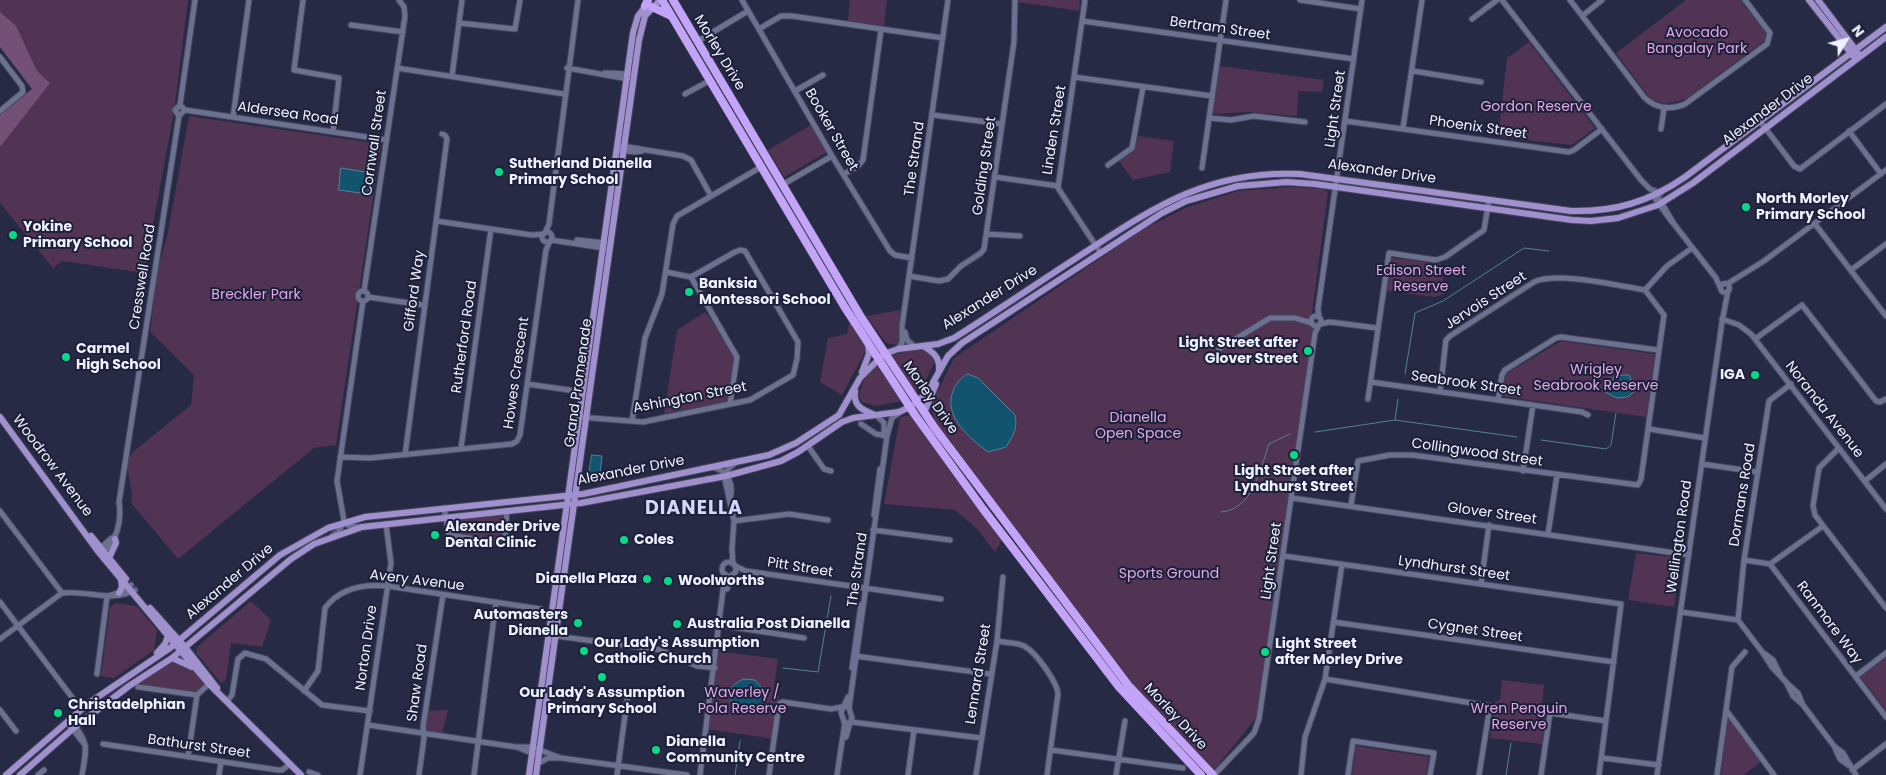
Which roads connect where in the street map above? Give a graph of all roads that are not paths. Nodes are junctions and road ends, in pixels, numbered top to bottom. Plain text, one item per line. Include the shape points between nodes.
1 (195, 0) edge
2 (248, 0) edge
3 (303, 0) edge
4 (399, 0) edge
5 (462, 0) edge
6 (520, 0) edge
7 (578, 0) edge
8 (661, 0) edge
9 (673, 0) edge
10 (742, 0) edge
11 (948, 0) edge
12 (1015, 0) edge
13 (1085, 0) edge
14 (1226, 0) edge
15 (1300, 0) edge
16 (1362, 0) edge
17 (1422, 0) edge
18 (1497, 0) edge
19 (1502, 0) edge
20 (1570, 0) edge
21 (1602, 0) edge
22 (1745, 0) edge
23 (1809, 0) edge
24 (1818, 0) edge
25 (649, 3) edge
26 (1361, 9) junction
27 (748, 11) junction
28 (671, 16) junction
29 (1582, 16) junction
30 (1472, 19) dead end
31 (1082, 21) junction
32 (459, 23) junction
33 (351, 25) dead end
34 (1886, 27) edge
35 (759, 28) junction
36 (881, 30) junction
37 (403, 32) junction
38 (1886, 37) edge
39 (943, 38) junction
40 (1844, 39) junction
41 (698, 41) junction
42 (1220, 41) junction
43 (1867, 41) junction
44 (1853, 51) junction
45 (0, 57) edge
46 (1858, 58) junction
47 (1354, 59) junction
48 (1836, 65) junction
49 (397, 68) junction
50 (568, 68) junction
51 (1413, 71) junction
52 (823, 75) dead end
53 (452, 76) junction
54 (631, 77) junction
55 (1074, 77) junction
56 (709, 81) junction
57 (1481, 82) dead end
58 (1143, 87) junction
59 (795, 91) junction
60 (564, 94) junction
61 (685, 94) dead end
62 (1212, 96) junction
63 (1886, 104) edge
64 (180, 105) junction
65 (1664, 108) junction
66 (185, 110) junction
67 (0, 111) edge
68 (933, 115) junction
69 (179, 116) junction
70 (233, 117) junction
71 (1209, 118) junction
72 (1345, 121) junction
73 (1760, 121) junction
74 (1305, 122) dead end
75 (1002, 124) junction
76 (1403, 128) junction
77 (1765, 128) junction
78 (1602, 129) junction
79 (1661, 129) dead end
80 (1849, 131) junction
81 (334, 132) junction
82 (751, 133) junction
83 (442, 134) dead end
84 (744, 137) junction
85 (387, 140) junction
86 (617, 148) junction
87 (625, 149) junction
88 (832, 156) junction
89 (1108, 165) dead end
90 (761, 168) junction
91 (1202, 168) dead end
92 (1884, 172) edge
93 (844, 174) junction
94 (995, 177) junction
95 (1337, 178) junction
96 (1641, 180) junction
97 (782, 185) junction
98 (1058, 186) junction
99 (1336, 187) junction
100 (1657, 195) junction
101 (711, 196) junction
102 (1489, 200) junction
103 (1660, 204) junction
104 (1627, 207) junction
105 (1488, 209) junction
106 (436, 221) junction
107 (1815, 224) junction
108 (491, 229) junction
109 (987, 234) junction
110 (1020, 236) dead end
111 (547, 237) junction
112 (1886, 244) edge
113 (1096, 245) junction
114 (607, 246) junction
115 (1692, 248) junction
116 (1100, 252) junction
117 (912, 258) junction
118 (1851, 270) junction
119 (666, 272) junction
120 (909, 276) junction
121 (691, 277) junction
122 (1725, 288) junction
123 (1645, 290) junction
124 (364, 291) junction
125 (368, 296) junction
126 (363, 301) junction
127 (599, 301) junction
128 (424, 305) junction
129 (1725, 305) junction
130 (1886, 315) edge
131 (1722, 320) junction
132 (1316, 321) junction
133 (903, 322) junction
134 (1736, 323) junction
135 (1377, 328) junction
136 (1742, 328) junction
137 (1755, 339) junction
138 (868, 343) junction
139 (923, 346) junction
140 (915, 347) junction
141 (898, 349) junction
142 (1219, 349) dead end
143 (1658, 350) junction
144 (881, 356) junction
145 (938, 375) junction
146 (859, 381) junction
147 (1371, 382) junction
148 (527, 384) junction
149 (1791, 384) junction
150 (583, 392) junction
151 (1440, 392) junction
152 (1368, 399) dead end
153 (1886, 399) edge
154 (1498, 400) junction
155 (730, 404) junction
156 (914, 405) junction
157 (1533, 405) junction
158 (899, 412) junction
159 (924, 413) junction
160 (583, 415) junction
161 (876, 415) junction
162 (1588, 415) dead end
163 (0, 417) edge
164 (632, 421) junction
165 (861, 424) dead end
166 (1649, 429) junction
167 (886, 436) junction
168 (1705, 438) junction
169 (808, 446) junction
170 (461, 448) junction
171 (1839, 448) junction
172 (405, 455) junction
173 (340, 457) junction
174 (735, 463) junction
175 (1702, 464) junction
176 (1886, 464) edge
177 (714, 468) junction
178 (831, 471) dead end
179 (1523, 471) junction
180 (1757, 472) junction
181 (726, 476) junction
182 (1557, 476) junction
183 (1865, 481) junction
184 (572, 495) junction
185 (1292, 498) junction
186 (119, 502) junction
187 (571, 504) junction
188 (1351, 505) junction
189 (444, 508) junction
190 (1886, 509) edge
191 (0, 511) edge
192 (507, 511) junction
193 (446, 517) junction
194 (828, 520) dead end
195 (734, 521) junction
196 (344, 522) junction
197 (386, 524) junction
198 (1489, 525) junction
199 (1823, 526) junction
200 (362, 527) junction
201 (874, 530) junction
202 (1548, 534) junction
203 (332, 536) junction
204 (115, 539) junction
205 (950, 540) dead end
206 (732, 549) junction
207 (101, 551) junction
208 (1689, 555) junction
209 (1284, 556) junction
210 (109, 558) junction
211 (1744, 560) junction
212 (725, 563) junction
213 (1342, 564) junction
214 (1770, 564) junction
215 (734, 565) junction
216 (746, 571) junction
217 (725, 574) junction
218 (733, 574) junction
219 (1004, 577) dead end
220 (121, 580) junction
221 (1481, 584) junction
222 (387, 586) junction
223 (132, 589) junction
224 (865, 590) junction
225 (119, 593) junction
226 (62, 594) junction
227 (442, 595) junction
228 (107, 597) junction
229 (725, 598) junction
230 (941, 599) dead end
231 (0, 602) edge
232 (496, 602) junction
233 (1886, 608) edge
234 (541, 609) dead end
235 (1681, 612) junction
236 (1738, 620) junction
237 (1334, 622) junction
238 (166, 625) junction
239 (720, 625) junction
240 (18, 626) junction
241 (186, 635) junction
242 (168, 636) junction
243 (556, 636) junction
244 (804, 638) dead end
245 (0, 639) edge
246 (997, 641) junction
247 (177, 642) junction
248 (547, 643) junction
249 (182, 649) junction
250 (1745, 652) dead end
251 (1886, 653) edge
252 (856, 656) junction
253 (172, 658) junction
254 (152, 660) junction
255 (1614, 662) junction
256 (715, 668) junction
257 (197, 670) junction
258 (97, 674) dead end
259 (990, 674) junction
260 (1856, 676) junction
261 (1325, 679) junction
262 (209, 684) junction
263 (138, 687) dead end
264 (304, 691) junction
265 (219, 692) junction
266 (628, 693) dead end
267 (197, 695) junction
268 (74, 700) dead end
269 (227, 701) junction
270 (844, 709) junction
271 (0, 710) edge
272 (1726, 710) junction
273 (370, 711) junction
274 (1886, 717) edge
275 (69, 721) junction
276 (849, 721) junction
277 (1125, 721) dead end
278 (1606, 721) junction
279 (368, 725) junction
280 (74, 727) junction
281 (914, 730) junction
282 (16, 731) dead end
283 (424, 732) junction
284 (981, 738) junction
285 (479, 742) junction
286 (103, 744) dead end
287 (1886, 744) edge
288 (532, 750) junction
289 (1051, 750) junction
290 (539, 752) junction
291 (188, 757) junction
292 (561, 758) junction
293 (1602, 758) junction
294 (1118, 759) junction
295 (221, 762) junction
296 (290, 764) junction
297 (537, 764) junction
298 (618, 765) junction
299 (1659, 765) junction
300 (1182, 768) dead end
301 (44, 770) dead end
302 (1853, 771) edge
303 (309, 772) dead end
304 (6, 775) edge
305 (20, 775) edge
306 (38, 775) edge
307 (82, 775) edge
308 (219, 775) edge
309 (301, 775) edge
310 (318, 775) edge
311 (360, 775) edge
312 (419, 775) edge
313 (474, 775) edge
314 (528, 775) edge
315 (536, 775) edge
316 (617, 775) edge
317 (687, 775) edge
318 (700, 775) edge
319 (769, 775) edge
320 (839, 775) edge
321 (908, 775) edge
322 (976, 775) edge
323 (1047, 775) edge
324 (1116, 775) edge
325 (1200, 775) edge
326 (1214, 775) edge
327 (1301, 775) edge
328 (1348, 775) edge
329 (1430, 775) edge
330 (1479, 775) edge
331 (1541, 775) edge
332 (1599, 775) edge
333 (1657, 775) edge
334 (1718, 775) edge
335 (1774, 775) edge

1 - 64 street, Cresswell Road
2 - 70 street
3 - 81 street via 294,70 339,78
4 - 37 street, Cornwall Street via 404,7
5 - 32 street
6 - 32 street via 515,29
7 - 50 street, Howes Crescent
8 - 25 main road, Grand Promenade
8 - 28 highway, Morley Drive
9 - 41 highway, Morley Drive
10 - 27 street, Booker Street
11 - 39 street, The Strand
12 - 75 street, Golding Street via 1014,42
13 - 31 street, Linden Street
14 - 42 street
15 - 26 street
16 - 26 street, Light Street
17 - 51 street
18 - 30 street
19 - 78 street
20 - 29 street
21 - 29 street
22 - 65 street via 1770,33 1767,44 1685,104
23 - 40 main road
24 - 40 main road
25 - 28 highway
25 - 54 main road, Grand Promenade
26 - 47 street, Light Street
27 - 35 street, Booker Street
27 - 41 street
28 - 56 highway, Morley Drive
29 - 65 street via 1644,97
31 - 42 street, Bertram Street
31 - 55 street, Linden Street
32 - 53 street
33 - 37 street
34 - 43 main road, Alexander Drive
35 - 36 street via 781,16 792,16
35 - 59 street, Booker Street
36 - 39 street
36 - 93 street via 862,160
37 - 49 street, Cornwall Street
38 - 46 main road, Alexander Drive
39 - 68 street, The Strand
40 - 43 main road via 1857,43
40 - 44 main road
40 - 48 main road via 1844,54
41 - 82 highway, Morley Drive
42 - 47 street, Bertram Street
42 - 62 street
43 - 44 main road, Alexander Drive
44 - 46 main road
44 - 48 main road, Alexander Drive
45 - 67 street via 23,92
46 - 77 main road, Alexander Drive
47 - 72 street, Light Street
48 - 73 main road, Alexander Drive
49 - 53 street
49 - 85 street, Cornwall Street
50 - 54 street
50 - 60 street, Howes Crescent
51 - 57 street
51 - 76 street
52 - 59 street
53 - 60 street
54 - 86 main road, Grand Promenade
54 - 87 main road, Grand Promenade
55 - 58 street
55 - 98 street, Linden Street
56 - 61 street
56 - 84 highway, Morley Drive
58 - 62 street
58 - 89 street via 1132,148
59 - 88 street, Booker Street
60 - 111 street, Howes Crescent
62 - 71 street
63 - 80 street
64 - 66 street
64 - 69 street, Cresswell Road via 175,110
65 - 79 street
66 - 69 street
66 - 70 street, Aldersea Road
68 - 75 street
68 - 117 street, The Strand
69 - 186 street, Cresswell Road
70 - 81 street, Aldersea Road
71 - 74 street via 1230,120 1254,116
71 - 91 street
72 - 76 street, Phoenix Street
72 - 95 street, Light Street
73 - 77 street
73 - 100 main road, Alexander Drive
75 - 94 street, Golding Street
76 - 78 street, Phoenix Street via 1569,152
77 - 80 street via 1798,168
77 - 103 main road, Alexander Drive
78 - 96 street
80 - 92 street
81 - 85 street, Aldersea Road
82 - 84 highway
82 - 97 highway, Morley Drive
83 - 106 street, Gifford Way via 447,140
84 - 90 highway, Morley Drive
85 - 124 street, Cornwall Street
86 - 87 street
86 - 114 main road, Grand Promenade
87 - 101 street via 683,156 691,160
87 - 114 main road, Grand Promenade
88 - 93 street, Booker Street
88 - 97 street
90 - 101 street
90 - 138 highway, Morley Drive
92 - 107 street
93 - 117 street, Booker Street via 890,251
94 - 98 street
94 - 109 street, Golding Street
95 - 99 street, Light Street
95 - 102 main road, Alexander Drive
95 - 113 main road, Alexander Drive via 1281,174 1221,181 1164,202
96 - 100 street
96 - 104 street via 1646,195
97 - 144 highway, Morley Drive
98 - 113 street, Linden Street
99 - 105 main road, Alexander Drive
99 - 116 main road, Alexander Drive via 1287,182 1238,186 1214,192 1162,213
99 - 132 street, Light Street
100 - 103 street
100 - 104 main road, Alexander Drive
101 - 119 street via 677,216
102 - 104 main road, Alexander Drive via 1571,211
102 - 105 street
103 - 105 main road, Alexander Drive via 1625,216 1591,221
103 - 115 street
105 - 135 street via 1482,233 1445,257 1436,260 1389,253
106 - 108 street
106 - 128 street, Gifford Way
107 - 118 street
107 - 122 street
108 - 111 street
108 - 170 street, Rutherford Road
109 - 110 street
109 - 120 street, Golding Street via 981,253 960,266 948,279 939,281
111 - 114 street
111 - 148 street, Howes Crescent
112 - 118 street
113 - 116 street, Linden Street
113 - 139 main road, Alexander Drive via 954,338
114 - 127 main road, Grand Promenade
115 - 122 street
115 - 123 street via 1667,266
116 - 145 main road, Alexander Drive via 962,343 948,356
117 - 120 street, The Strand
118 - 130 street
119 - 121 street
119 - 164 street via 662,294 645,338
120 - 133 street, The Strand
121 - 155 street via 737,357
121 - 155 street, Ashington Street via 735,252 745,251 798,342 793,375 750,400
122 - 129 street, Wellington Road
123 - 143 street via 1663,312
123 - 151 street, Jervois Street via 1561,278 1534,282 1446,340
124 - 125 street
124 - 126 street, Cornwall Street via 359,295
125 - 126 street
125 - 128 street
126 - 173 street
127 - 150 main road, Grand Promenade
127 - 160 main road, Grand Promenade
128 - 172 street, Gifford Way
129 - 131 street, Wellington Road
129 - 134 street
131 - 134 street, Noranda Avenue
131 - 136 street, Noranda Avenue
131 - 168 street, Wellington Road
132 - 135 street
132 - 142 street via 1270,318
132 - 185 street, Light Street
133 - 140 street, The Strand via 907,340
133 - 141 street, The Strand via 902,343
134 - 136 street, Noranda Avenue
135 - 147 street
136 - 137 street, Noranda Avenue
137 - 149 street, Noranda Avenue
137 - 153 street via 1799,306 1804,306 1874,398 1880,402
138 - 144 highway, Morley Drive
138 - 146 main road via 869,354
139 - 140 main road, Alexander Drive
139 - 145 main road via 937,357
140 - 141 main road, Alexander Drive
141 - 144 main road, Alexander Drive
143 - 154 street via 1556,338 1505,370
143 - 166 street
144 - 146 main road, Alexander Drive
144 - 156 highway, Morley Drive
145 - 156 main road, Alexander Drive via 927,393
145 - 159 main road
146 - 161 main road via 855,400 858,406
146 - 174 main road, Alexander Drive via 842,411 828,422 780,452
147 - 151 street, Seabrook Street
147 - 152 street
148 - 150 street
148 - 170 street, Howes Crescent via 517,441
149 - 171 street, Noranda Avenue
149 - 180 street, Dormans Road via 1769,401
150 - 160 main road, Grand Promenade
151 - 154 street, Seabrook Street
154 - 157 street, Seabrook Street
155 - 164 street, Ashington Street via 642,422
156 - 158 main road, Alexander Drive
156 - 159 highway, Morley Drive
156 - 325 highway, Morley Drive via 962,481 1119,687
157 - 162 street, Seabrook Street
157 - 179 street
158 - 161 main road, Alexander Drive
158 - 167 street, The Strand via 892,418
159 - 326 highway, Morley Drive via 1128,685
160 - 164 street, Ashington Street
160 - 184 main road, Grand Promenade
161 - 167 street, The Strand via 884,423
161 - 169 main road, Alexander Drive via 842,422
163 - 207 main road, Woodrow Avenue
165 - 167 street via 876,434
166 - 168 street
166 - 182 street, Collingwood Street via 1638,485
167 - 201 street, The Strand
168 - 175 street, Wellington Road
169 - 178 street via 824,469
169 - 181 main road, Alexander Drive via 780,461
170 - 172 street, Howes Crescent
171 - 183 street, Noranda Avenue
171 - 199 street via 1820,468 1813,506
172 - 173 street, Howes Crescent
173 - 196 street via 337,480
174 - 177 main road, Alexander Drive
174 - 181 street
175 - 180 street
175 - 208 street, Wellington Road
176 - 183 street
177 - 181 street via 722,470
177 - 184 main road, Alexander Drive
179 - 182 street, Collingwood Street
179 - 188 street, Collingwood Street via 1412,455 1358,460
180 - 211 street, Dormans Road
181 - 187 main road, Alexander Drive
181 - 195 street
182 - 202 street
183 - 190 street, Noranda Avenue
184 - 187 main road, Grand Promenade
184 - 189 main road, Alexander Drive
185 - 188 street, Glover Street
185 - 209 street, Light Street
186 - 204 street, Cresswell Road
186 - 207 street, Cresswell Road via 113,536
187 - 192 main road, Alexander Drive
187 - 243 main road, Grand Promenade
187 - 248 main road, Grand Promenade
188 - 198 street, Glover Street
189 - 193 street
189 - 196 main road, Alexander Drive
191 - 226 street
192 - 193 main road, Alexander Drive
192 - 193 street via 502,543 453,537 449,535
193 - 197 main road, Alexander Drive
194 - 195 street via 789,514
195 - 206 street
196 - 200 street via 349,526
196 - 203 street
196 - 241 main road, Alexander Drive via 303,540 280,556
197 - 200 main road, Alexander Drive
197 - 222 street, Norton Drive via 391,564
198 - 202 street, Glover Street
198 - 221 street
199 - 214 street
199 - 233 street
200 - 203 main road, Alexander Drive
201 - 205 street
201 - 224 street, The Strand
202 - 208 street, Glover Street
203 - 249 main road, Alexander Drive via 290,558
204 - 207 street
204 - 210 main road
206 - 212 street
206 - 215 street
207 - 210 main road, Woodrow Avenue
207 - 220 main road, Woodrow Avenue
208 - 235 street, Wellington Road
209 - 213 street, Lyndhurst Street
209 - 326 street, Light Street via 1257,727
210 - 223 main road, Woodrow Avenue
211 - 214 street
211 - 236 street, Dormans Road
212 - 215 street, Pitt Street
212 - 217 street via 722,570
213 - 221 street, Lyndhurst Street
213 - 237 street
214 - 260 street, Ranmore Way
215 - 216 street, Pitt Street
215 - 218 street
216 - 218 street, Pitt Street
216 - 224 street, Pitt Street
217 - 218 street, Pitt Street
217 - 229 street
218 - 229 street
219 - 246 street, Lennard Street
220 - 223 main road, Woodrow Avenue
220 - 225 main road
221 - 255 street, Lyndhurst Street via 1621,604
222 - 227 street, Avery Avenue
222 - 264 street, Avery Avenue via 368,584 330,601 325,608 318,671
222 - 273 street, Norton Drive
223 - 225 street
223 - 228 street via 115,598
223 - 238 main road, Woodrow Avenue
223 - 242 main road, Woodrow Avenue
224 - 230 street, Pitt Street
224 - 252 street, The Strand
225 - 228 street
226 - 228 street via 74,592
226 - 240 street
227 - 232 street, Avery Avenue
227 - 283 street, Shaw Road
228 - 258 street
229 - 239 street
231 - 240 street
232 - 234 street, Avery Avenue
232 - 285 street
235 - 236 street
235 - 299 street, Wellington Road
236 - 302 street via 1772,667 1798,694 1834,746 1843,753
237 - 255 street, Cygnet Street
237 - 261 street
238 - 241 main road
238 - 247 main road, Woodrow Avenue
239 - 244 street
239 - 256 street
240 - 245 street
240 - 268 street
241 - 247 main road, Alexander Drive
242 - 247 main road, Woodrow Avenue
242 - 254 main road via 164,647
243 - 248 street
243 - 256 street via 661,650 697,666
243 - 290 main road, Grand Promenade
246 - 259 street, Lennard Street
246 - 289 street via 1023,645 1055,682 1058,694
247 - 249 main road, Woodrow Avenue
247 - 254 main road, Alexander Drive
248 - 288 main road, Grand Promenade
249 - 253 main road, Alexander Drive
249 - 257 main road, Woodrow Avenue
249 - 265 main road, Woodrow Avenue
250 - 272 street via 1732,667
251 - 260 street
252 - 259 street
252 - 270 street, The Strand
253 - 257 main road
253 - 280 main road, Alexander Drive
254 - 275 main road, Alexander Drive
255 - 278 street
256 - 318 street
257 - 262 main road, Woodrow Avenue
259 - 284 street, Lennard Street
260 - 274 street, Ranmore Way
261 - 327 street via 1306,737
261 - 330 street via 1490,706
262 - 265 main road, Woodrow Avenue
262 - 267 street
263 - 267 street
264 - 269 street via 266,659 245,654 238,659 232,695
264 - 273 street via 322,704
265 - 269 main road, Woodrow Avenue
266 - 298 street
267 - 291 street
269 - 296 main road, Woodrow Avenue
270 - 276 street
270 - 276 street
270 - 319 street via 779,704
271 - 282 street
272 - 334 street
272 - 335 street
273 - 279 street, Norton Drive
275 - 280 street
275 - 304 main road, Alexander Drive
276 - 281 street
276 - 320 street
277 - 294 street
278 - 293 street
278 - 331 street via 1550,713
279 - 283 street
279 - 311 street, Norton Drive
280 - 305 main road, Alexander Drive
280 - 307 street via 85,738
281 - 284 street
281 - 321 street
283 - 285 street
283 - 312 street, Shaw Road
284 - 322 street, Lennard Street
285 - 288 street
285 - 313 street
286 - 291 street, Bathurst Street
287 - 302 street
288 - 290 street
288 - 314 main road, Grand Promenade
289 - 294 street
289 - 323 street
290 - 292 street
290 - 297 main road, Grand Promenade
291 - 295 street, Bathurst Street
292 - 297 street via 548,758
292 - 298 street
293 - 299 street
293 - 332 street
294 - 300 street
294 - 324 street
295 - 296 street, Bathurst Street via 278,770
295 - 308 street
296 - 309 main road, Woodrow Avenue
297 - 315 main road, Grand Promenade
298 - 316 street
298 - 317 street
299 - 333 street, Wellington Road
301 - 306 street
303 - 310 street
328 - 329 street via 1353,741 1434,753

